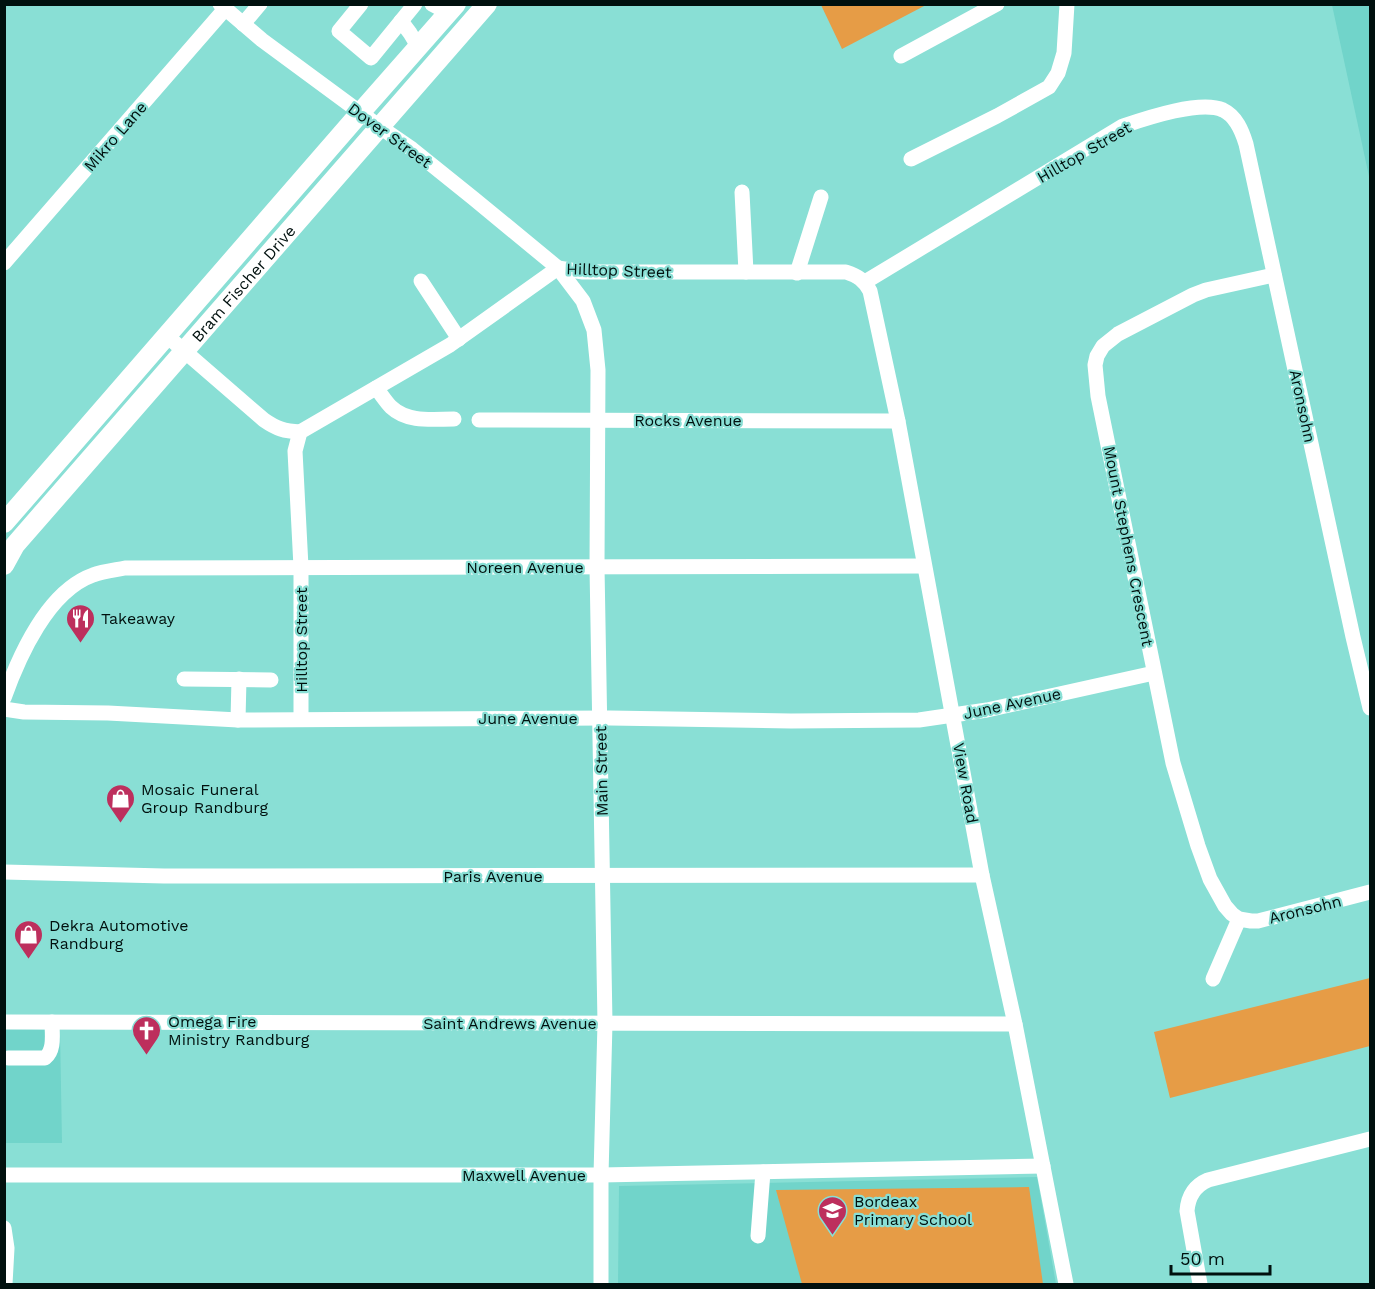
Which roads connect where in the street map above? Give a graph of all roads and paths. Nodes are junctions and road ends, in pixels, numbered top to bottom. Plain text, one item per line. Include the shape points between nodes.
1 (260, 4) edge
2 (361, 4) edge
3 (415, 4) edge
4 (487, 4) edge
5 (997, 4) edge
6 (1067, 4) edge
7 (223, 7) edge
8 (446, 7) edge
9 (401, 21) junction
10 (243, 24) junction
11 (418, 48) junction
12 (901, 56) dead end
13 (1225, 111) joint
14 (360, 113) junction
15 (380, 127) junction
16 (911, 159) dead end
17 (742, 192) dead end
18 (821, 197) dead end
19 (4, 262) edge
20 (558, 268) junction
21 (746, 272) junction
22 (797, 273) junction
23 (1274, 275) junction
24 (421, 281) dead end
25 (865, 282) junction
26 (168, 336) junction
27 (459, 339) junction
28 (185, 351) junction
29 (376, 388) junction
30 (454, 418) dead end
31 (479, 420) dead end
32 (599, 420) junction
33 (898, 421) junction
34 (300, 432) junction
35 (4, 523) edge
36 (10, 550) edge
37 (4, 565) edge
38 (924, 566) junction
39 (301, 567) junction
40 (597, 567) junction
41 (1155, 673) junction
42 (184, 679) dead end
43 (239, 679) junction
44 (271, 680) dead end
45 (4, 698) edge
46 (1371, 708) edge
47 (4, 709) edge
48 (24, 712) junction
49 (953, 716) junction
50 (4, 717) edge
51 (600, 718) junction
52 (301, 719) junction
53 (238, 720) junction
54 (4, 872) edge
55 (982, 875) junction
56 (603, 876) junction
57 (1371, 892) edge
58 (1239, 919) junction
59 (1213, 979) dead end
60 (4, 1022) edge
61 (52, 1022) junction
62 (605, 1023) junction
63 (1015, 1024) junction
64 (8, 1058) dead end
65 (1371, 1139) edge
66 (1044, 1166) junction
67 (763, 1172) junction
68 (4, 1175) edge
69 (601, 1175) junction
70 (4, 1228) edge
71 (758, 1236) dead end
72 (6, 1248) edge
73 (5, 1284) edge
74 (601, 1284) edge
75 (1066, 1284) edge
76 (1200, 1284) edge

1 - 10 street
2 - 9 street via 339,31 371,58
3 - 9 street
4 - 15 main road, Bram Fischer Drive
5 - 12 street
6 - 16 street via 1064,52 1049,87
7 - 10 street, Dover Street
7 - 19 street, Mikro Lane
8 - 11 main road, Bram Fischer Drive
9 - 11 street
10 - 14 street, Dover Street
11 - 14 main road, Bram Fischer Drive
13 - 23 street, Aronsohn via 1241,129 1246,144
13 - 25 street, Hilltop Street via 1192,108 1123,126
14 - 15 street, Dover Street
14 - 26 main road, Bram Fischer Drive
15 - 20 street, Dover Street
15 - 28 main road, Bram Fischer Drive
17 - 21 street
18 - 22 street
20 - 21 street, Hilltop Street via 583,272
20 - 27 street, Hilltop Street
20 - 32 street, Main Street via 583,301 594,330
21 - 22 street, Hilltop Street
22 - 25 street, Hilltop Street via 846,273
23 - 41 street, Mount Stephens Crescent via 1193,295 1118,334 1097,356 1098,396
23 - 46 street, Aronsohn
24 - 27 street
25 - 33 street, View Road
26 - 28 street
26 - 35 main road, Bram Fischer Drive
27 - 29 street, Hilltop Street
28 - 34 street via 276,429
28 - 36 main road, Bram Fischer Drive
29 - 30 street via 402,415 419,419
29 - 34 street, Hilltop Street
31 - 32 street, Rocks Avenue
32 - 33 street, Rocks Avenue
32 - 40 street, Main Street
33 - 38 street, View Road
34 - 39 street, Hilltop Street via 295,451
36 - 37 main road, Bram Fischer Drive
38 - 40 street, Noreen Avenue
38 - 49 street, View Road
39 - 40 street, Noreen Avenue
39 - 45 street, Noreen Avenue via 125,568 93,575 70,587 52,604 30,639
39 - 52 street, Hilltop Street
40 - 51 street, Main Street
41 - 49 street, June Avenue
41 - 58 street, Mount Stephens Crescent via 1173,763 1198,846 1220,899
42 - 43 street
43 - 44 street
43 - 53 street
47 - 48 street, June Avenue
48 - 50 street
48 - 53 street, June Avenue
49 - 51 street, June Avenue via 791,721
49 - 55 street, View Road
51 - 52 street, June Avenue
51 - 56 street, Main Street
52 - 53 street, June Avenue
54 - 56 street, Paris Avenue
55 - 56 street, Paris Avenue
55 - 63 street, View Road
56 - 62 street, Main Street
57 - 58 street, Aronsohn via 1258,921
58 - 59 street
60 - 61 street, Saint Andrews Avenue
61 - 62 street, Saint Andrews Avenue
61 - 64 street via 49,1055
62 - 63 street, Saint Andrews Avenue
62 - 69 street, Main Street
63 - 66 street, View Road
65 - 76 street via 1197,1186 1190,1195 1187,1211
66 - 67 street, Maxwell Avenue
66 - 75 street, View Road
67 - 69 street, Maxwell Avenue
67 - 71 street
68 - 69 street, Maxwell Avenue
69 - 74 street, Main Street
70 - 72 street
72 - 73 street

